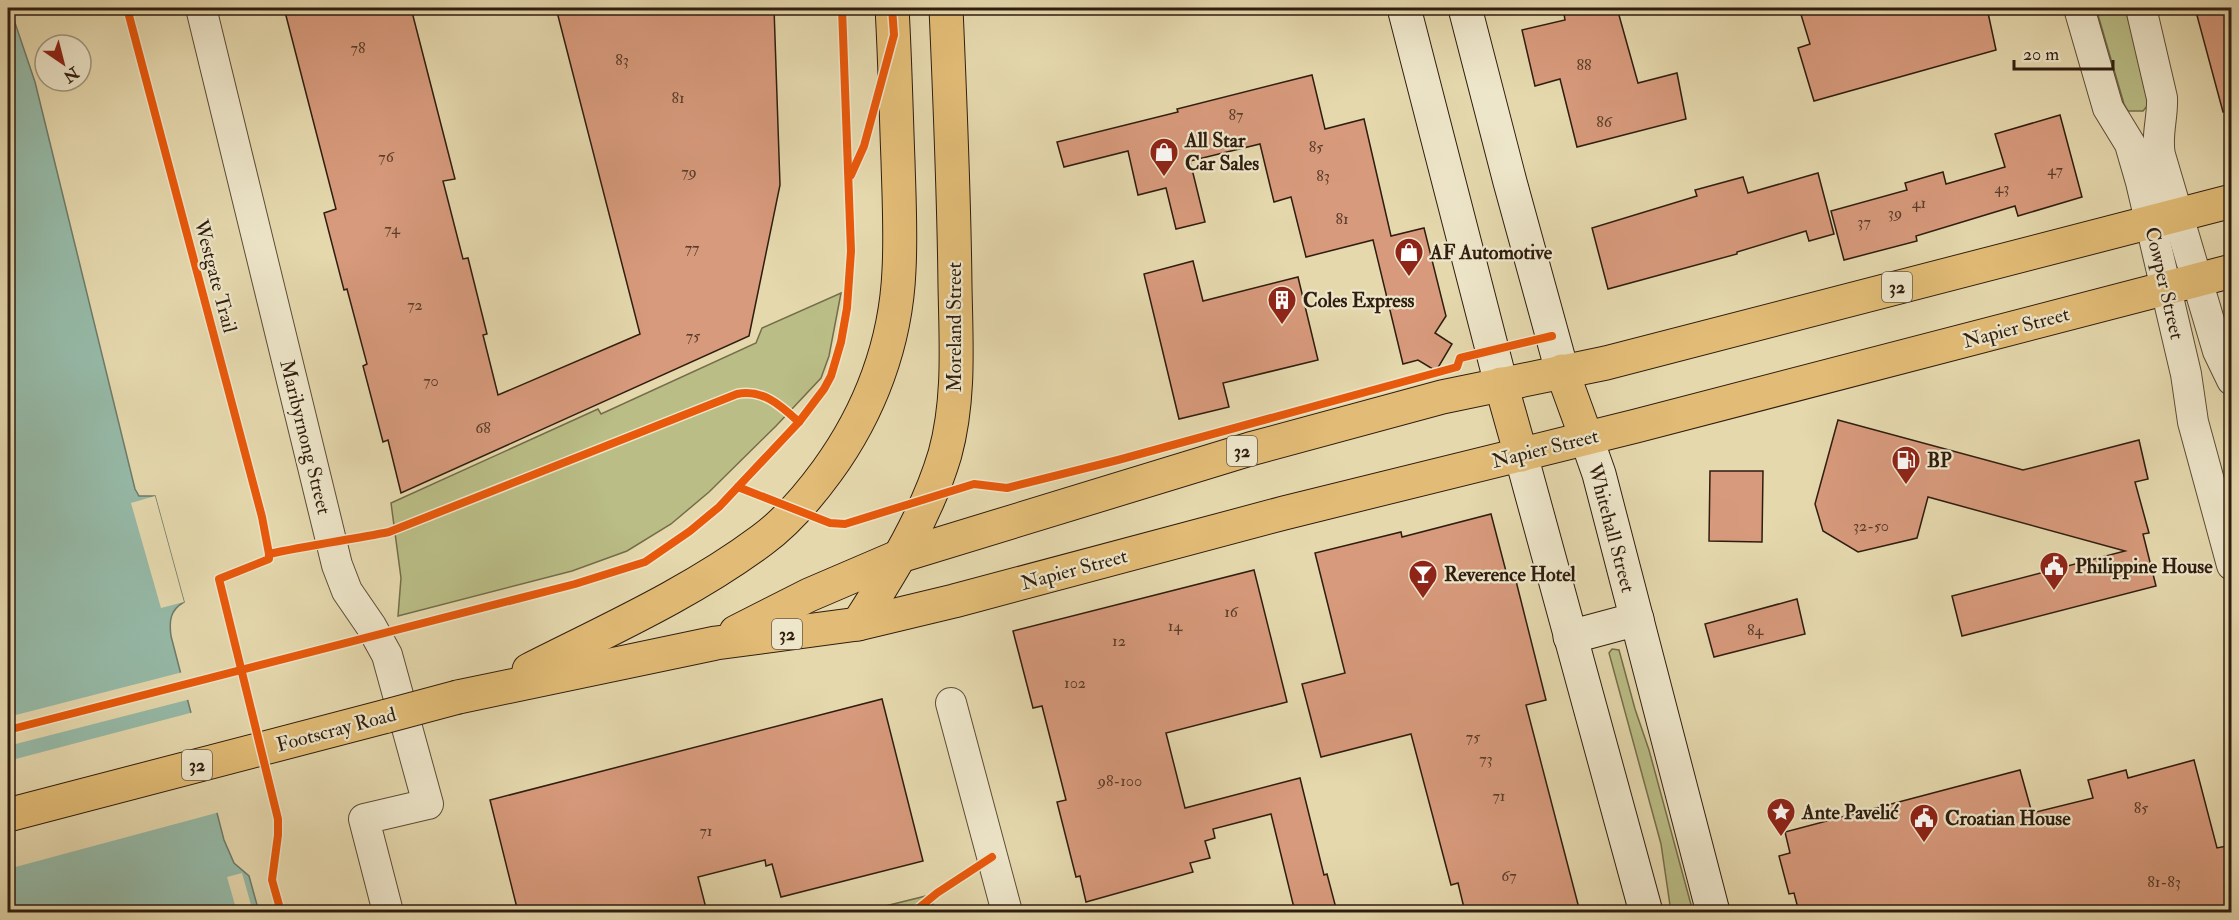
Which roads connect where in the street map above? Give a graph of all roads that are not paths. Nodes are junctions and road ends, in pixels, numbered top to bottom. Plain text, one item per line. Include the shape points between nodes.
1 (201, 8) edge
2 (892, 8) edge
3 (946, 8) edge
4 (1404, 8) edge
5 (1465, 8) edge
6 (2079, 8) edge
7 (2141, 8) edge
8 (2232, 201) edge
9 (2165, 218) junction
10 (2232, 271) edge
11 (2198, 280) junction
12 (2166, 288) junction
13 (1562, 371) junction
14 (2232, 380) edge
15 (1501, 384) junction
16 (1586, 438) junction
17 (1521, 455) junction
18 (2223, 500) edge
19 (900, 556) junction
20 (2232, 565) edge
21 (1637, 620) junction
22 (858, 624) junction
23 (1570, 637) junction
24 (716, 643) junction
25 (490, 690) junction
26 (951, 703) dead end
27 (8, 815) edge
28 (388, 912) edge
29 (1007, 912) edge
30 (1646, 912) edge
31 (1713, 912) edge

1 - 28 street, Maribyrnong Street via 337,565 347,591 387,656 428,804 364,819
2 - 25 main road, Footscray Road via 900,270 891,328 872,395 837,457 796,510 763,539 696,583
3 - 19 main road, Moreland Street via 955,395 950,432 936,479
4 - 15 main road
5 - 13 main road, Whitehall Street
6 - 9 street, Cowper Street via 2108,108
7 - 9 street, Cowper Street via 2162,98 2159,147
8 - 9 main road, 32
9 - 11 street, Cowper Street
9 - 12 street, Cowper Street
9 - 13 main road, 32 via 1606,363
10 - 11 main road, Napier Street / 32
11 - 12 main road, Napier Street / 32
11 - 14 street, Cowper Street via 2218,351
12 - 16 main road, Napier Street / 32
12 - 18 street, Cowper Street via 2193,422
13 - 15 main road, 32
13 - 16 main road, Whitehall Street
15 - 17 main road
15 - 19 main road, 32 via 1250,449
16 - 17 main road, Napier Street / 32
16 - 21 main road, Whitehall Street
17 - 22 main road, Napier Street / 32
17 - 23 main road
18 - 20 street, Cowper Street
19 - 22 main road, Moreland Street
19 - 24 main road, Footscray Road / 32 via 809,595
21 - 23 main road
21 - 31 main road, Whitehall Street
22 - 24 main road, Footscray Road / 32
23 - 30 main road
24 - 25 main road, Footscray Road / 32
25 - 27 main road, Footscray Road / 32, bridge
26 - 29 street

